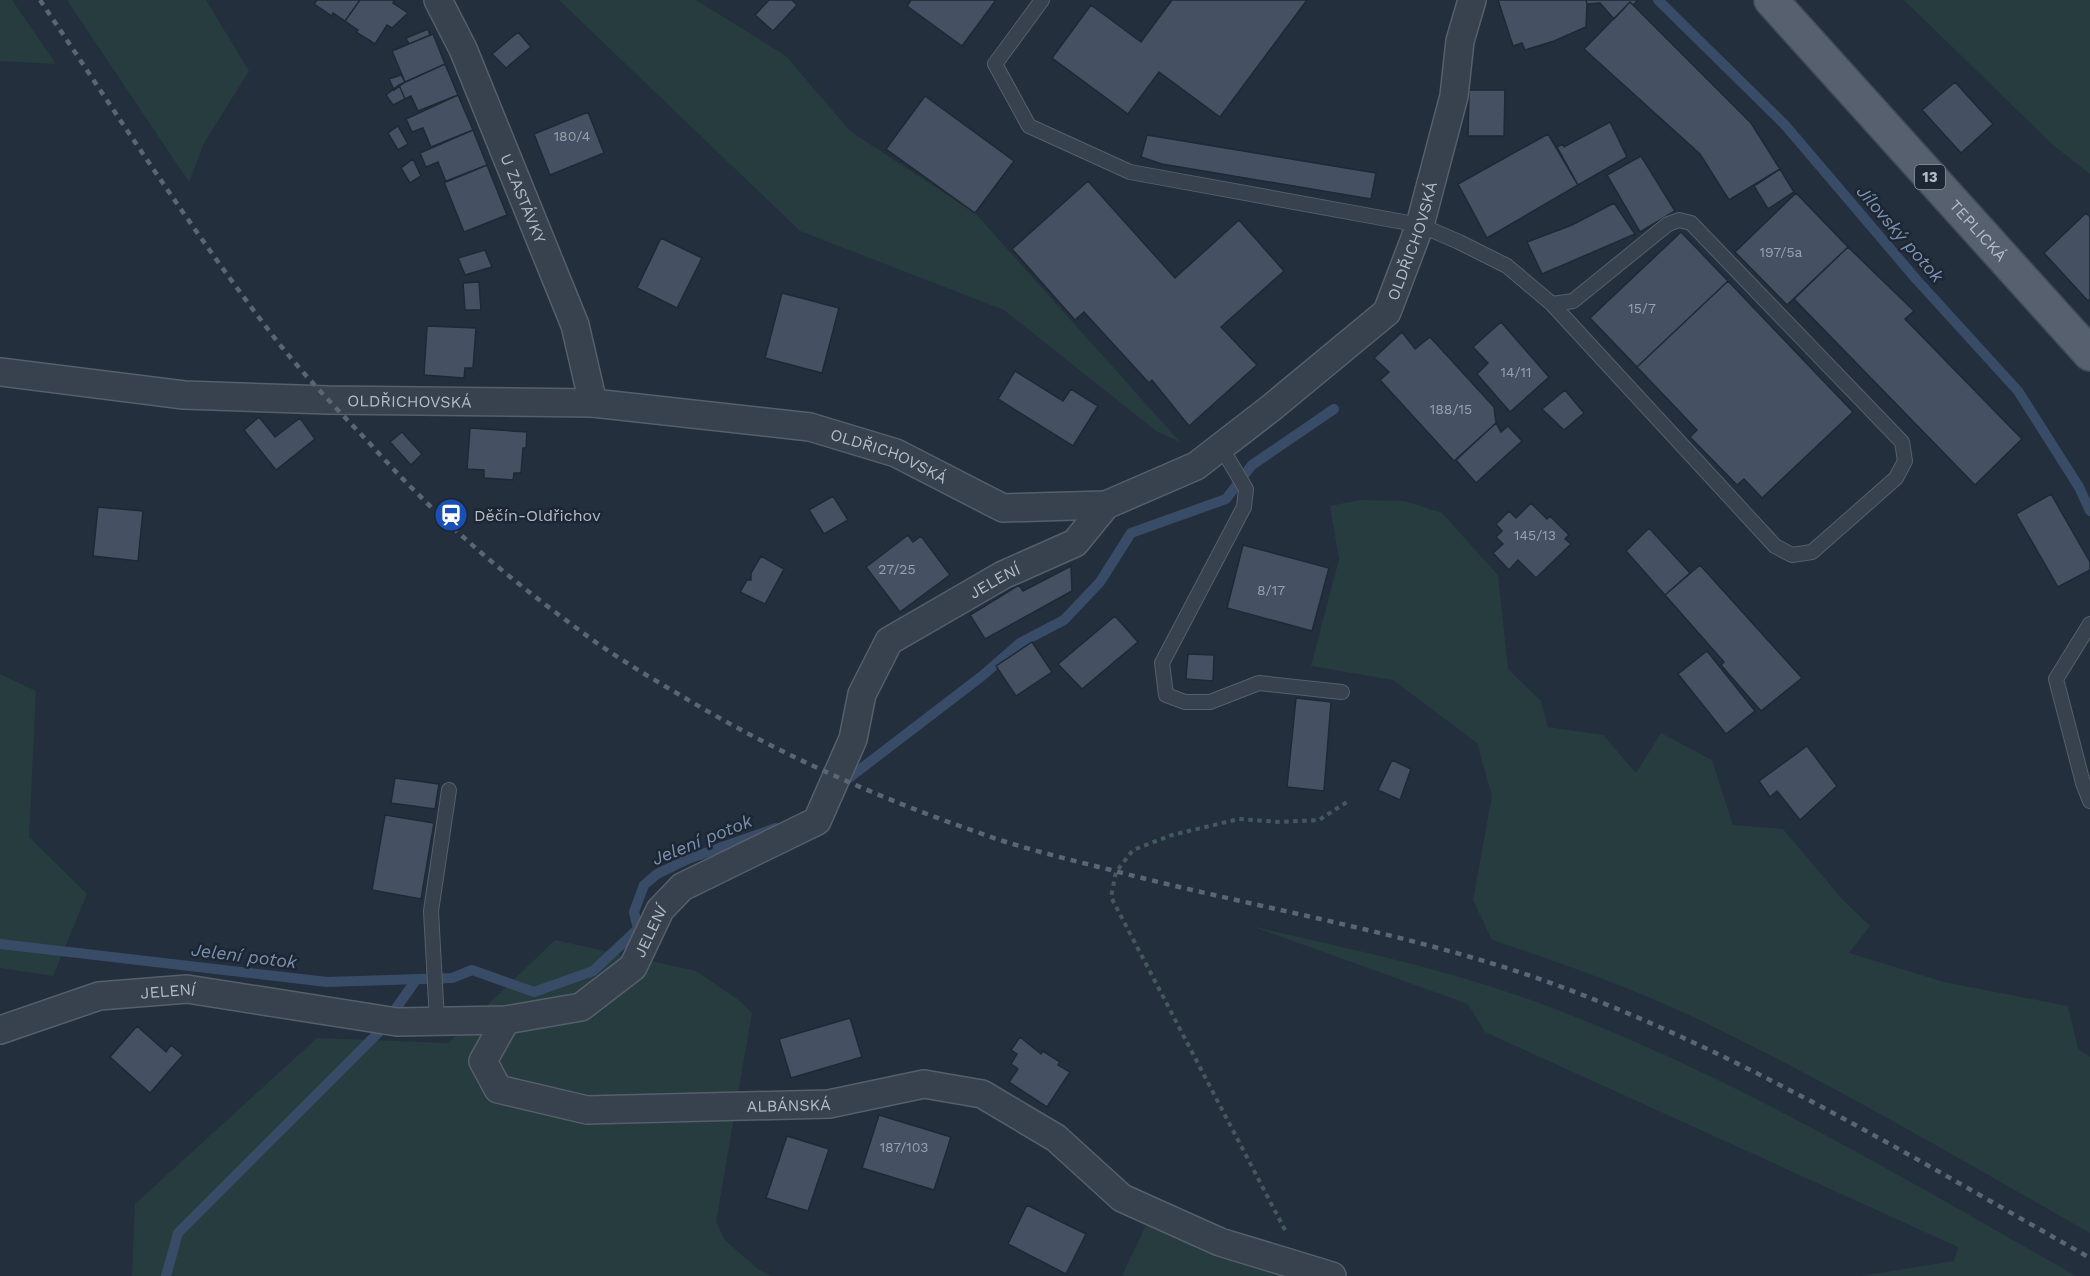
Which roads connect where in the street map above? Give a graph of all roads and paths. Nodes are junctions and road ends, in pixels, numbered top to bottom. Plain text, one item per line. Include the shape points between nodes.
1 (438, 0) edge
2 (1042, 0) edge
3 (1472, 0) edge
4 (1771, 0) edge
5 (1420, 225) junction
6 (1552, 304) junction
7 (2090, 354) edge
8 (0, 372) edge
9 (593, 403) junction
10 (1221, 447) junction
11 (1106, 505) junction
12 (2090, 624) edge
13 (1342, 692) dead end
14 (449, 790) dead end
15 (2090, 801) edge
16 (1347, 802) dead end
17 (506, 1020) junction
18 (437, 1021) junction
19 (0, 1030) edge
20 (1305, 1268) junction
21 (1332, 1276) edge

1 - 9 street, U ZASTÁVKY via 463,48 575,325
2 - 5 lane via 995,64 1029,126 1130,172
3 - 5 street, OLDŘICHOVSKÁ via 1460,41 1454,96
4 - 7 main road, TEPLICKÁ / 13
5 - 6 lane via 1507,266
5 - 10 street, OLDŘICHOVSKÁ via 1387,312
6 - 6 lane via 1775,546 1792,555 1812,552 1896,478 1905,461 1902,442 1691,223 1679,220 1668,224 1573,301
8 - 9 street, OLDŘICHOVSKÁ via 184,394
9 - 11 street, OLDŘICHOVSKÁ via 810,427 896,453 1003,508
10 - 11 street, OLDŘICHOVSKÁ via 1196,466
10 - 13 lane via 1246,489 1244,507 1162,663 1166,695 1185,702 1210,702 1259,683
11 - 17 street, JELENÍ via 1075,543 1003,575 889,641 862,694 853,739 818,821 682,887 660,910 633,967 581,1007
12 - 15 lane via 2056,679
14 - 18 lane via 431,911
16 - 20 path via 1319,820 1239,819 1133,850 1116,872 1111,897
17 - 18 street, JELENÍ
17 - 20 street, ALBÁNSKÁ via 483,1060 498,1089 587,1110 829,1104 924,1084 982,1094 1056,1138 1122,1198 1220,1242
18 - 19 street, JELENÍ via 397,1022 187,989 99,996
20 - 21 street

